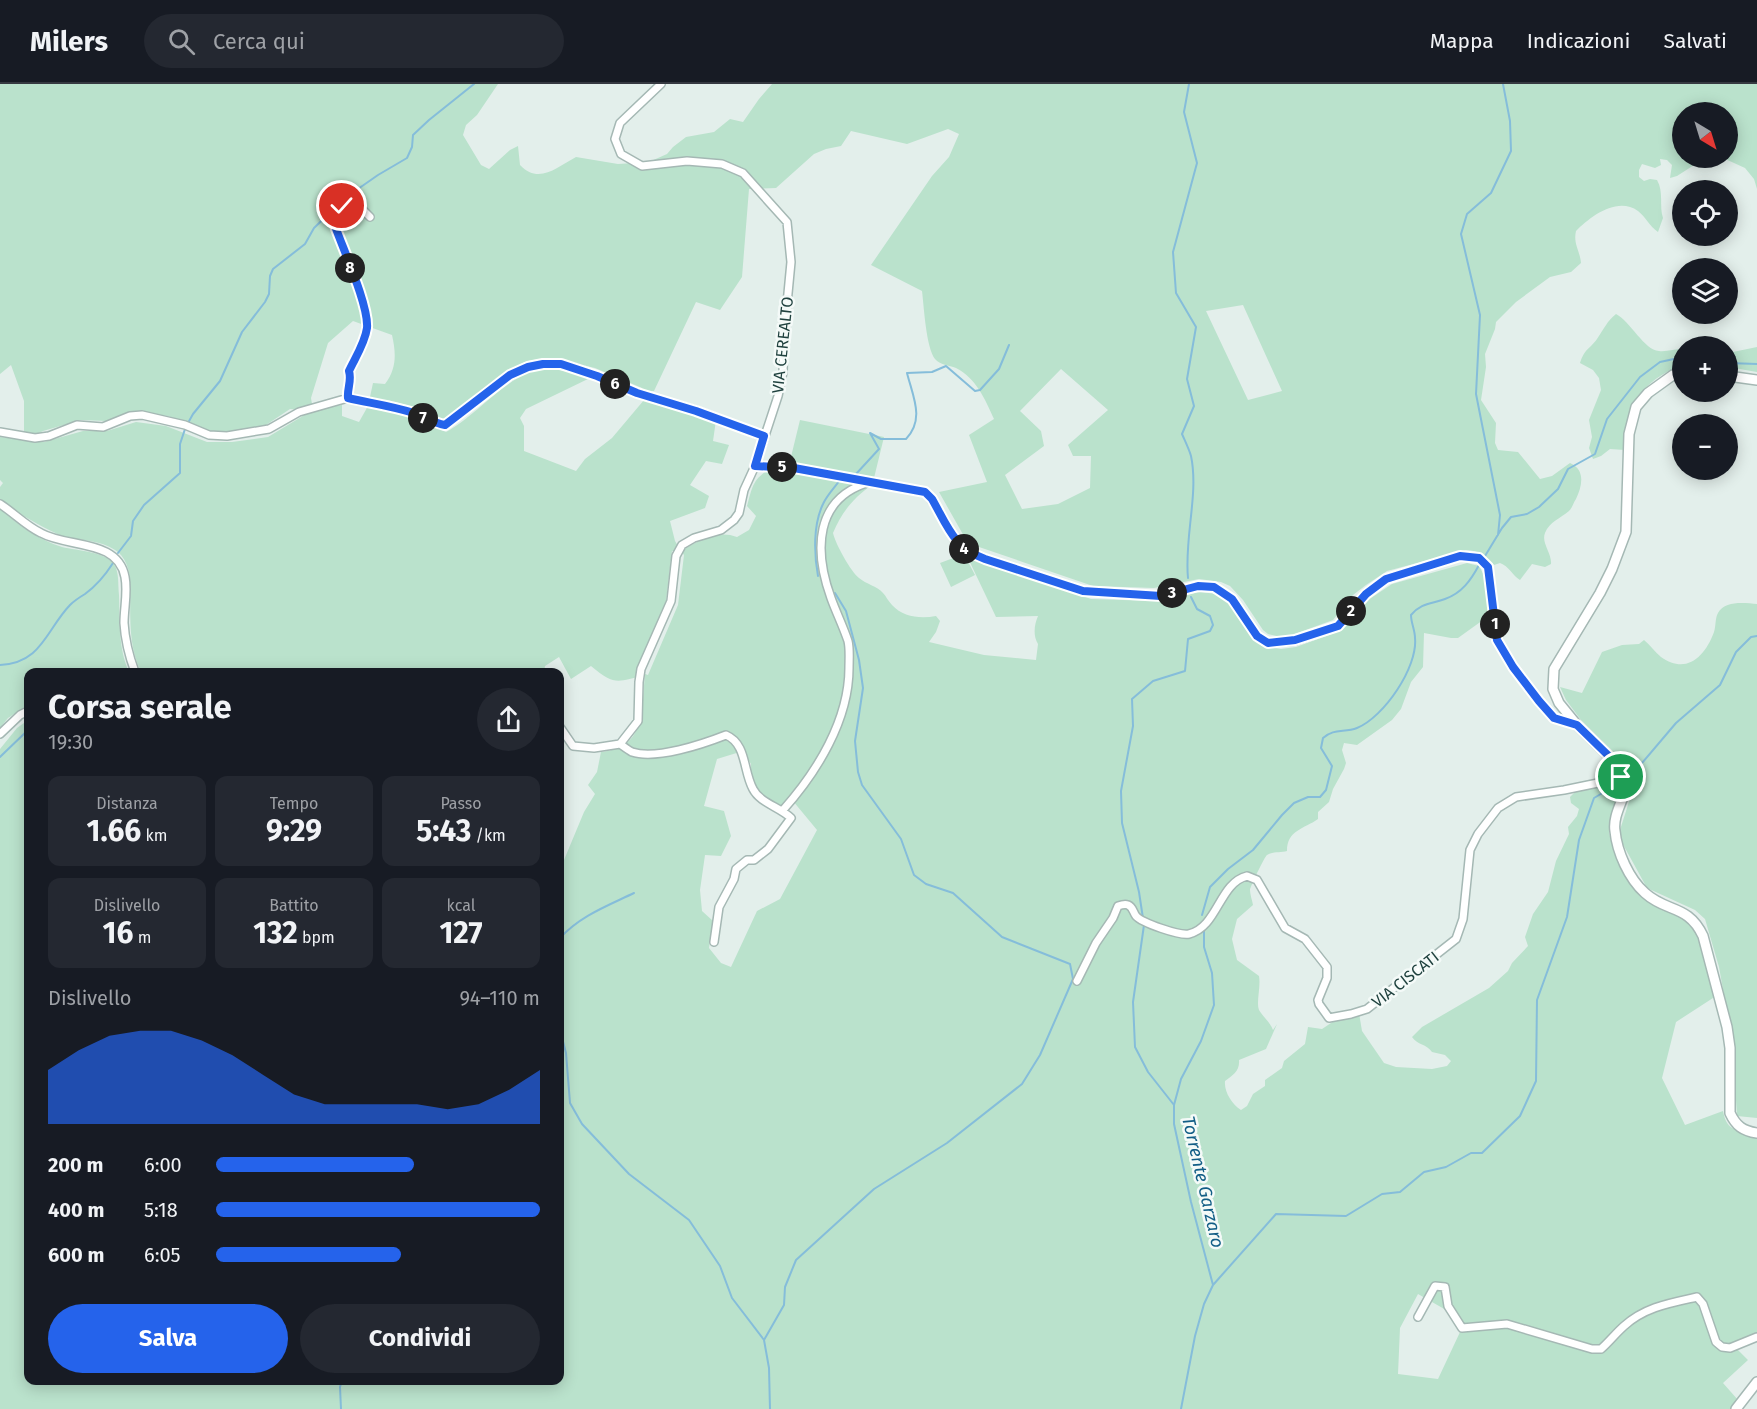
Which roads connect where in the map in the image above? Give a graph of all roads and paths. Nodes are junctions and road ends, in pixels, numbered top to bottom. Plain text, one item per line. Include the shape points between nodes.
1 (662, 84) edge
2 (370, 217) dead end
3 (1672, 376) edge
4 (1738, 377) edge
5 (1757, 380) edge
6 (348, 398) junction
7 (0, 432) edge
8 (764, 436) junction
9 (755, 466) junction
10 (871, 481) junction
11 (0, 504) edge
12 (134, 668) edge
13 (24, 714) edge
14 (1577, 725) junction
15 (564, 733) edge
16 (0, 734) edge
17 (620, 744) junction
18 (1627, 779) junction
19 (783, 810) junction
20 (714, 942) dead end
21 (1077, 981) dead end
22 (1757, 1134) edge
23 (1418, 1317) dead end
24 (1757, 1337) edge
25 (1757, 1382) edge
26 (1736, 1409) edge

1 - 8 street, VIA CEREALTO via 620,123 615,139 621,154 642,166 722,164 743,173 788,222 791,262 783,372
2 - 6 street via 352,203 342,206 335,226 367,324 349,371
3 - 14 street via 1636,407 1629,434 1626,532 1622,546 1600,593 1554,669 1553,689
4 - 5 street
6 - 7 street via 299,412 269,429 227,436 209,435 142,415 103,427 76,425 35,438
6 - 8 street via 393,407 445,425 510,375 528,367 561,364
8 - 9 street, VIA CEREALTO
9 - 10 street via 794,468
9 - 17 street, VIA CEREALTO via 734,520 721,530 682,545 676,556 671,601 641,669 638,721
10 - 14 street via 925,492 956,541 970,554 1083,591 1161,596 1198,586 1214,587 1232,599 1257,636 1268,643 1295,640 1338,626 1366,594 1386,579 1460,556 1479,558 1488,567 1497,640 1554,718
10 - 19 street via 844,493 826,518 821,533 822,567 849,643 846,702 831,739
11 - 12 street via 41,533 99,548 115,557 125,578 124,626
13 - 16 street
14 - 18 street
15 - 17 street via 573,746
17 - 19 street via 632,752 656,753 692,748 726,735 739,747 753,791
18 - 21 street, VIA CISCATI via 1516,797 1498,808 1470,850 1463,919 1456,939 1367,1009 1329,1018 1318,1000 1327,967 1305,939 1285,928 1257,880 1247,876 1231,887 1209,921 1192,934 1182,936 1136,917 1127,905 1118,906
18 - 22 street via 1614,829 1624,863 1646,894 1690,916 1703,936 1727,1027 1730,1113 1741,1130
19 - 20 street via 791,818 787,826 768,849 736,869 719,907
23 - 24 street via 1435,1286 1445,1287 1448,1306 1462,1328 1507,1324 1601,1349 1635,1316 1653,1307 1697,1297 1716,1342 1722,1347 1730,1348
25 - 26 street

